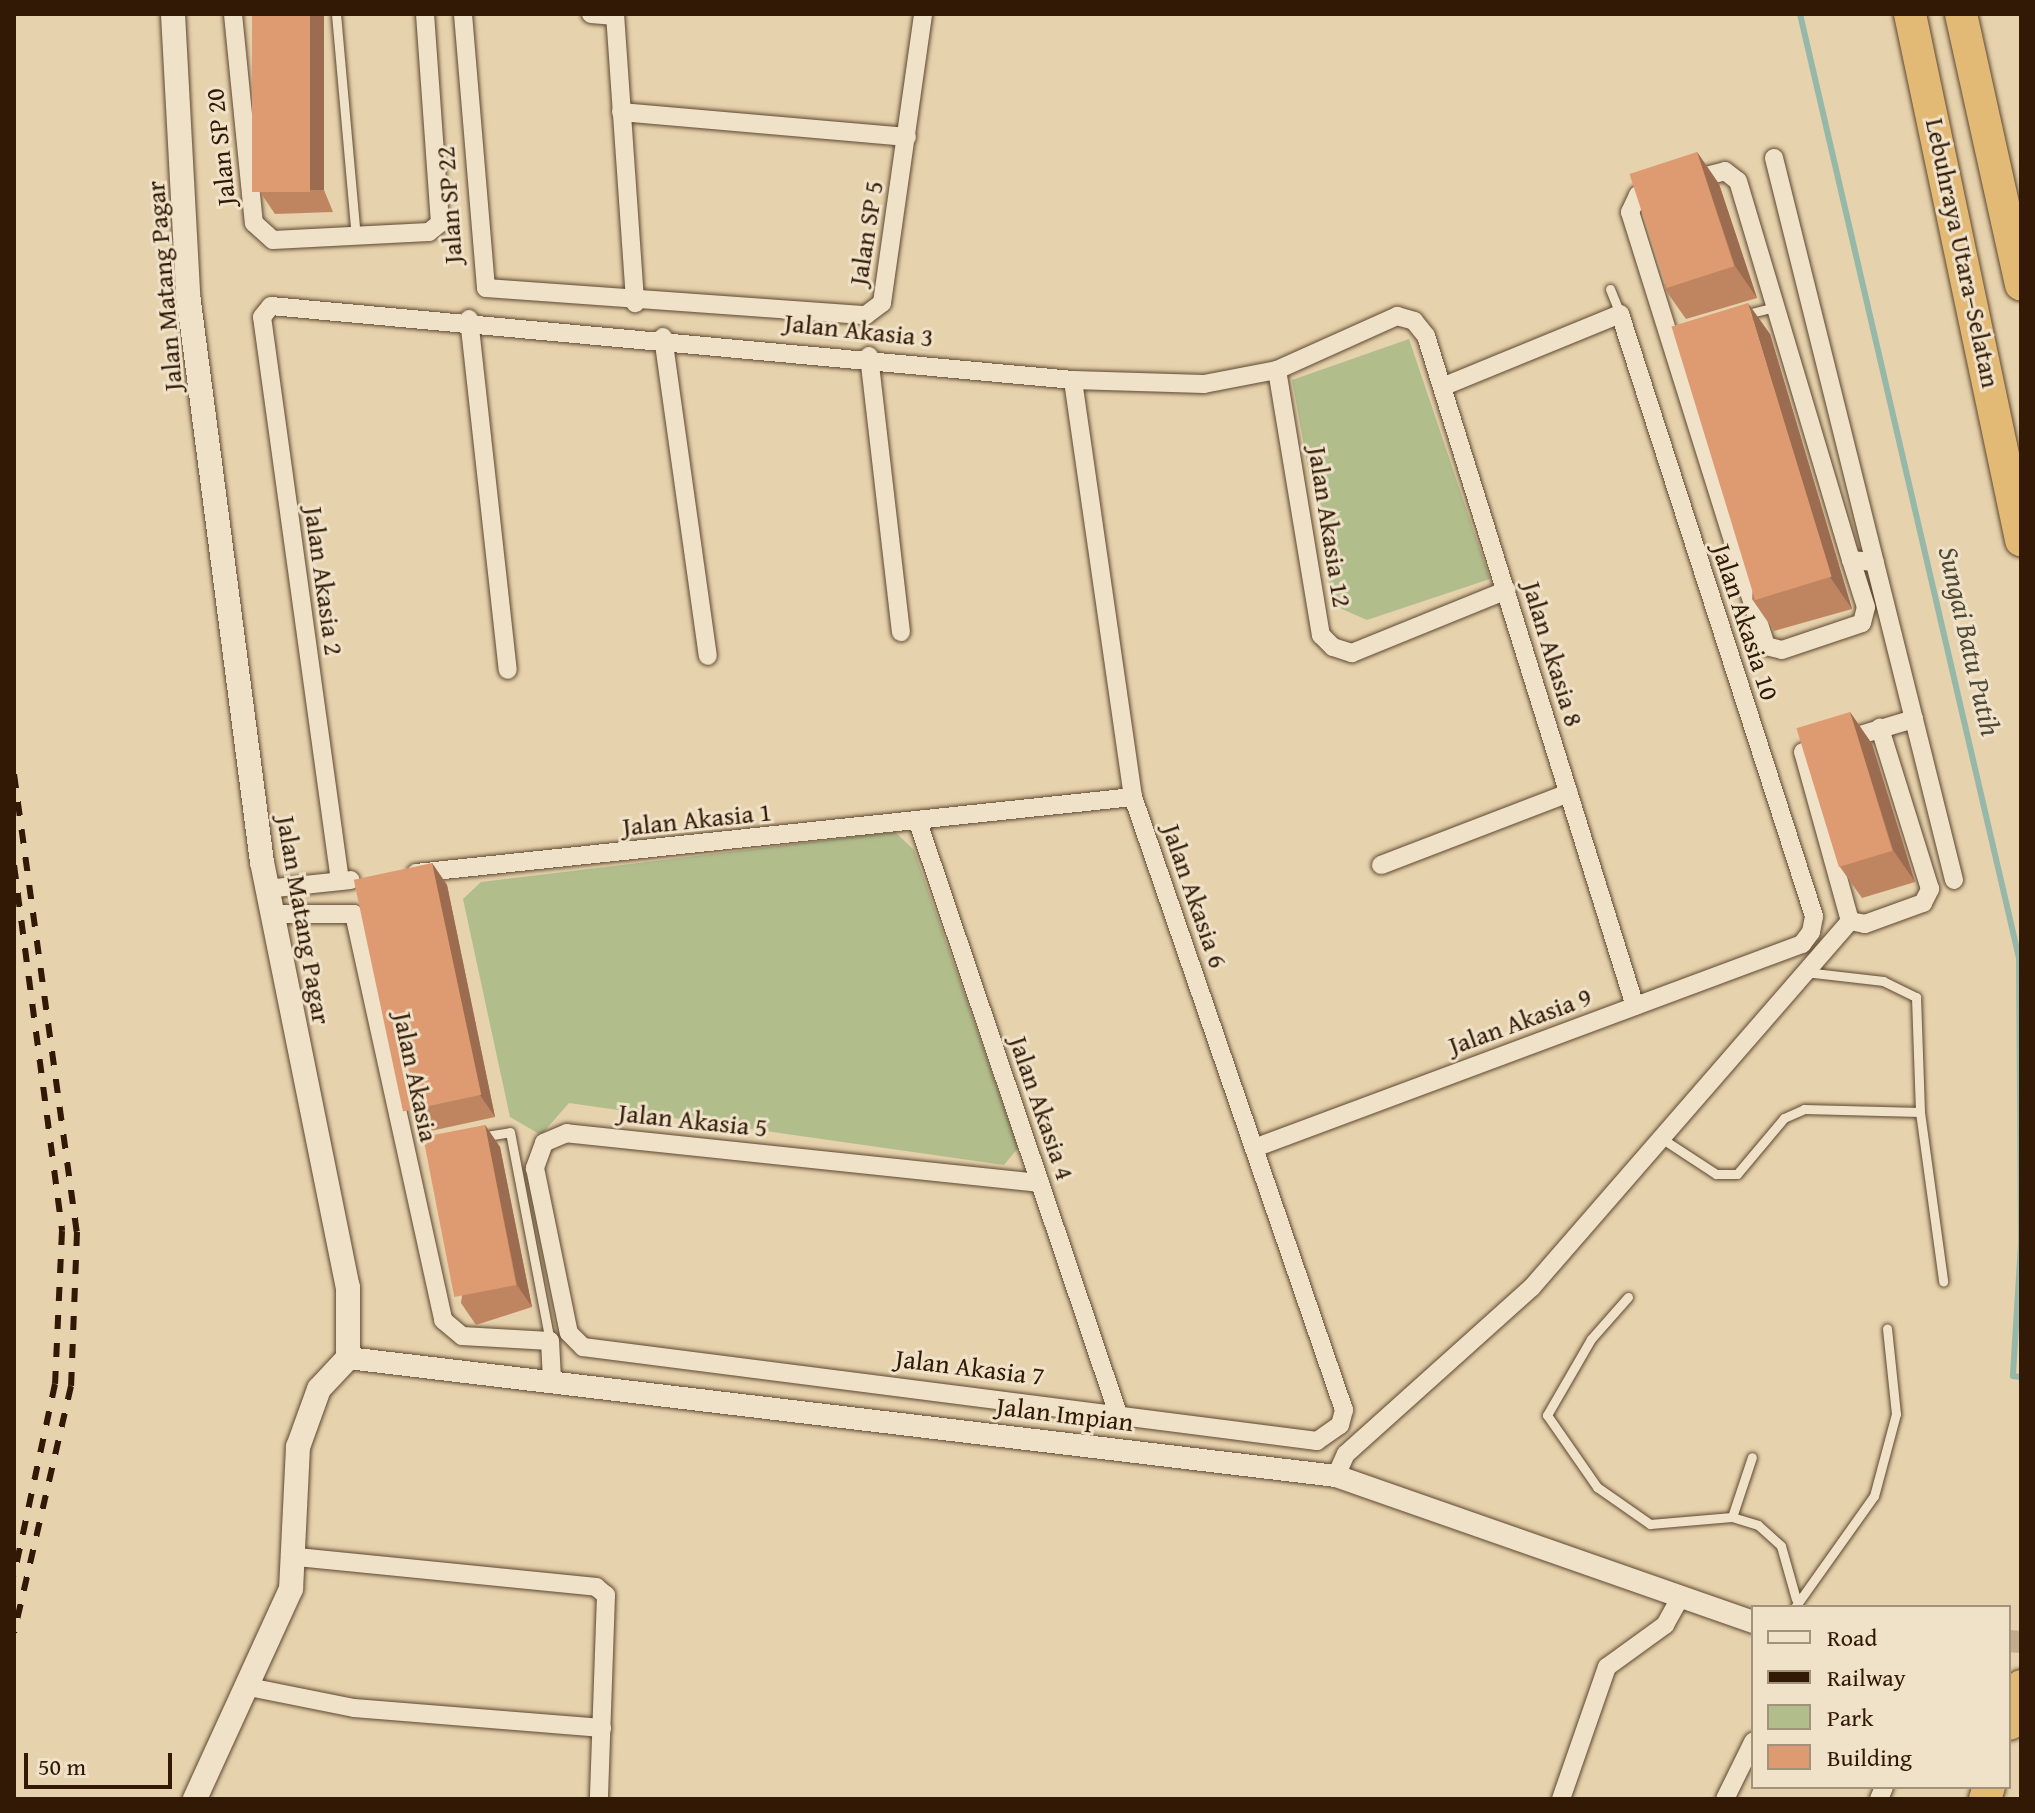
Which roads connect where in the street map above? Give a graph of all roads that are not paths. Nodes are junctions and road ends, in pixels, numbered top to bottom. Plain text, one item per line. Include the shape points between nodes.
1 (173, 14) edge
2 (233, 14) edge
3 (336, 14) edge
4 (425, 14) edge
5 (463, 14) edge
6 (591, 14) edge
7 (923, 14) edge
8 (1910, 14) edge
9 (1961, 14) edge
10 (615, 15) edge
11 (621, 112) junction
12 (907, 137) junction
13 (1774, 158) dead end
14 (356, 237) junction
15 (2021, 284) edge
16 (1610, 289) dead end
17 (286, 302) joint
18 (635, 303) junction
19 (1774, 307) junction
20 (1811, 309) junction
21 (1620, 314) junction
22 (469, 319) junction
23 (1730, 319) edge
24 (1414, 321) joint
25 (663, 337) junction
26 (869, 356) junction
27 (1277, 370) junction
28 (1073, 380) junction
29 (1442, 387) junction
30 (2021, 540) edge
31 (1851, 560) junction
32 (1875, 562) junction
33 (1507, 590) junction
34 (901, 632) dead end
35 (708, 656) dead end
36 (508, 670) dead end
37 (1914, 719) junction
38 (1880, 728) junction
39 (1569, 793) junction
40 (1133, 797) junction
41 (918, 822) junction
42 (1381, 865) dead end
43 (1954, 880) dead end
44 (340, 881) junction
45 (266, 889) junction
46 (271, 914) junction
47 (1850, 921) junction
48 (1802, 944) joint
49 (1805, 972) junction
50 (1635, 1006) junction
51 (1920, 1112) junction
52 (1658, 1136) junction
53 (465, 1140) edge
54 (1257, 1147) junction
55 (1040, 1183) junction
56 (1943, 1281) dead end
57 (1628, 1297) dead end
58 (1887, 1328) dead end
59 (574, 1340) joint
60 (550, 1341) junction
61 (348, 1358) junction
62 (552, 1378) junction
63 (1344, 1410) joint
64 (1117, 1411) junction
65 (1752, 1457) dead end
66 (1336, 1476) junction
67 (1732, 1517) junction
68 (297, 1557) junction
69 (1680, 1598) junction
70 (1795, 1603) edge
71 (1751, 1621) edge
72 (2021, 1686) edge
73 (249, 1687) junction
74 (2011, 1718) edge
75 (602, 1728) junction
76 (1751, 1746) edge
77 (195, 1799) edge
78 (599, 1799) edge
79 (1561, 1799) edge
80 (1725, 1799) edge

1 - 45 main road, Jalan Matang Pagar via 188,294
2 - 14 street, Jalan SP 20 via 254,223 273,240
3 - 14 lane
4 - 14 street, Jalan SP 20 via 440,223 429,232
5 - 18 street, Jalan SP 22 via 480,279 498,293
6 - 10 street
7 - 12 street, Jalan SP 5
8 - 30 highway, Lebuhraya Utara–Selatan
9 - 15 highway, Lebuhraya Utara–Selatan
10 - 11 street
11 - 12 street
11 - 18 street
12 - 18 street, Jalan SP 5 via 876,312
13 - 20 street
16 - 21 lane
17 - 22 street, Jalan Akasia 3
17 - 44 street, Jalan Akasia 2 via 262,317
19 - 20 street
19 - 23 lane
19 - 31 street
19 - 31 street via 1738,181 1719,171 1632,201 1630,212 1678,334 1766,646 1782,650 1862,623 1866,607
20 - 32 street
21 - 29 street
21 - 48 street, Jalan Akasia 10 via 1814,916
22 - 25 street, Jalan Akasia 3
22 - 36 street
24 - 27 street, Jalan Akasia 3 via 1397,316
24 - 29 street, Jalan Akasia 8
25 - 26 street, Jalan Akasia 3
25 - 35 street
26 - 28 street, Jalan Akasia 3
26 - 34 street
27 - 28 street, Jalan Akasia 3 via 1204,384
27 - 33 street, Jalan Akasia 12 via 1321,635 1333,647 1352,653
28 - 40 street, Jalan Akasia 6
29 - 33 street, Jalan Akasia 8
31 - 32 street
32 - 37 street
33 - 39 street, Jalan Akasia 8
37 - 38 street
37 - 43 street
38 - 47 street via 1813,745 1802,758
38 - 47 street via 1930,889 1923,903 1865,924
39 - 42 street
39 - 50 street, Jalan Akasia 8
40 - 41 street, Jalan Akasia 1
40 - 54 street, Jalan Akasia 6
41 - 44 street, Jalan Akasia 1
41 - 55 street, Jalan Akasia 4
44 - 45 street, Jalan Akasia 1
45 - 46 main road, Jalan Matang Pagar
46 - 60 street, Jalan Akasia via 354,914 414,1149 450,1330
46 - 61 main road, Jalan Matang Pagar via 348,1287
47 - 49 street
48 - 50 street, Jalan Akasia 9
49 - 51 lane via 1883,981 1916,997
49 - 52 street
50 - 54 street, Jalan Akasia 9
51 - 52 lane via 1804,1109 1784,1118 1737,1174 1716,1174
51 - 56 lane
52 - 66 street via 1532,1287 1346,1454
53 - 60 lane via 510,1132
54 - 63 street, Jalan Akasia 6
55 - 59 street, Jalan Akasia 5 via 567,1133 544,1143 535,1168
55 - 64 street, Jalan Akasia 4
57 - 67 lane via 1591,1339 1547,1415 1597,1487 1650,1524
58 - 70 lane via 1896,1414 1874,1496 1830,1565
59 - 64 street, Jalan Akasia 7
60 - 62 street
61 - 62 street, Jalan Impian
61 - 68 main road via 319,1389 298,1447
62 - 66 street, Jalan Impian
63 - 64 street, Jalan Akasia 7 via 1340,1425 1317,1441
65 - 67 lane
66 - 69 street, Jalan Impian
67 - 70 lane via 1758,1525 1781,1546
68 - 73 main road via 291,1589
68 - 75 street via 596,1587 606,1595
69 - 71 street, Jalan Impian
69 - 79 street via 1665,1625 1607,1667
72 - 74 highway
73 - 75 street via 354,1708
73 - 77 main road
75 - 78 street
76 - 80 street

